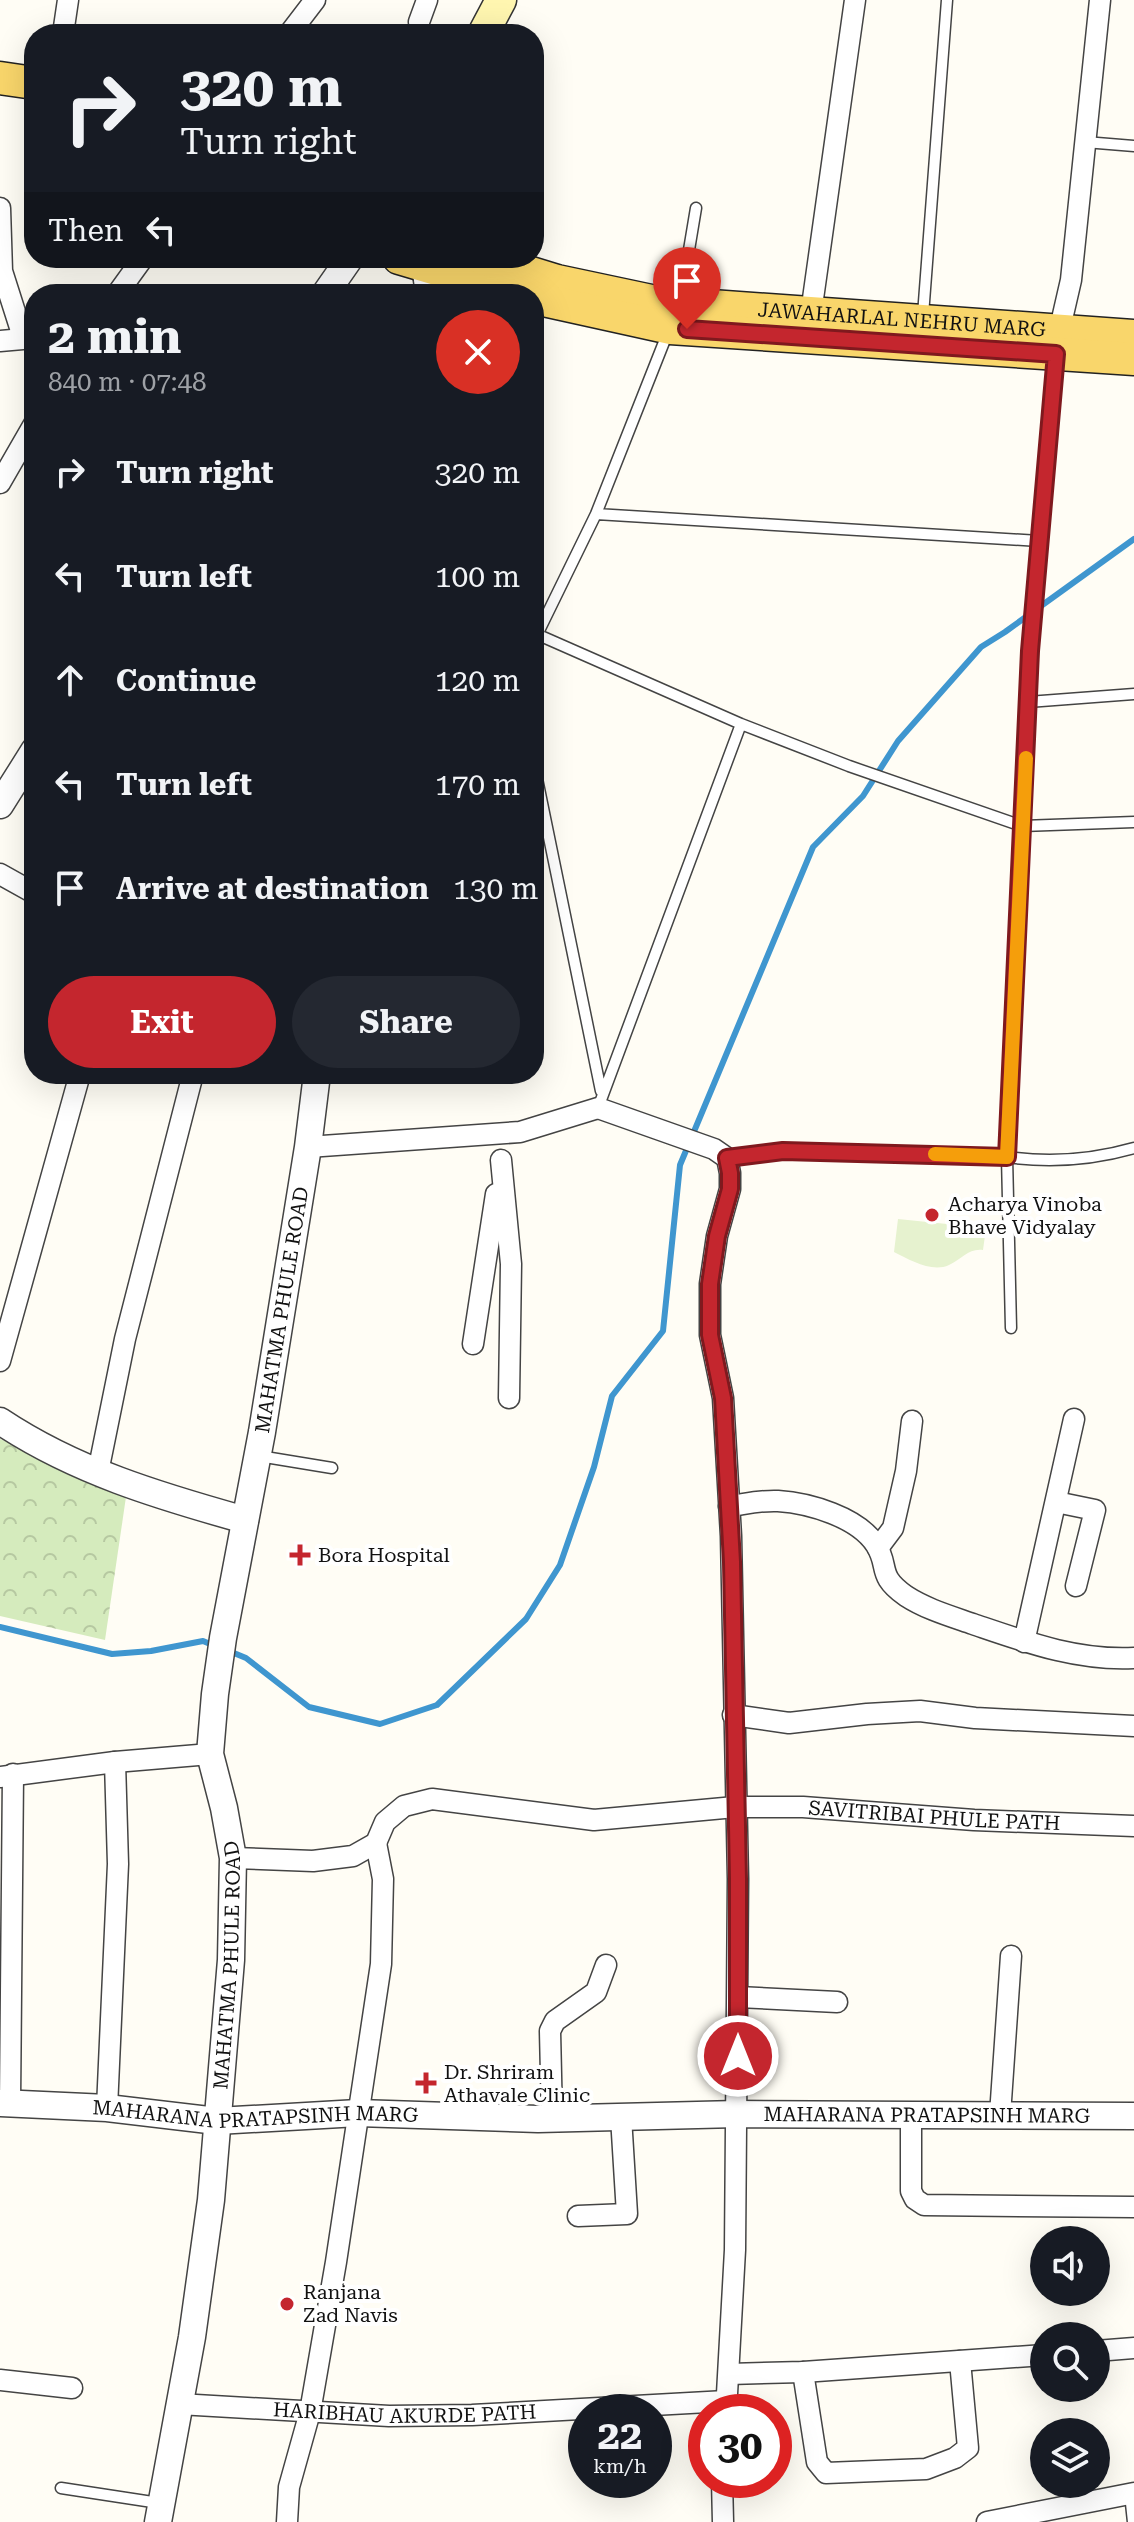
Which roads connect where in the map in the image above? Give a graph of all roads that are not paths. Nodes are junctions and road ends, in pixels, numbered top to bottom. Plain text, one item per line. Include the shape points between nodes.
1 (68, 0) edge
2 (315, 0) edge
3 (427, 0) edge
4 (501, 0) edge
5 (855, 0) edge
6 (947, 0) edge
7 (1100, 0) edge
8 (419, 22) dead end
9 (64, 24) edge
10 (297, 24) edge
11 (488, 24) edge
12 (0, 78) edge
13 (24, 82) edge
14 (0, 99) edge
15 (24, 103) edge
16 (1085, 142) junction
17 (1134, 146) edge
18 (0, 208) edge
19 (696, 208) dead end
20 (515, 268) edge
21 (420, 269) edge
22 (481, 284) edge
23 (544, 299) edge
24 (811, 313) junction
25 (675, 316) junction
26 (923, 321) junction
27 (24, 326) edge
28 (1134, 336) edge
29 (24, 339) edge
30 (0, 341) edge
31 (1057, 343) junction
32 (1134, 359) edge
33 (24, 441) edge
34 (0, 483) edge
35 (596, 514) junction
36 (1039, 541) junction
37 (544, 618) edge
38 (544, 640) edge
39 (1134, 694) edge
40 (1028, 702) junction
41 (741, 724) junction
42 (24, 767) edge
43 (0, 805) edge
44 (544, 816) edge
45 (1134, 822) edge
46 (1022, 826) junction
47 (0, 874) edge
48 (24, 887) edge
49 (77, 1084) edge
50 (190, 1084) edge
51 (316, 1084) edge
52 (599, 1100) junction
53 (505, 1133) junction
54 (308, 1147) junction
55 (1134, 1148) edge
56 (720, 1154) junction
57 (1007, 1157) junction
58 (501, 1160) junction
59 (1011, 1328) dead end
60 (473, 1344) dead end
61 (0, 1361) edge
62 (509, 1398) dead end
63 (1074, 1419) dead end
64 (0, 1421) edge
65 (912, 1421) dead end
66 (258, 1455) junction
67 (332, 1468) dead end
68 (98, 1472) junction
69 (1056, 1502) junction
70 (729, 1506) junction
71 (245, 1520) junction
72 (878, 1548) junction
73 (1076, 1586) dead end
74 (1024, 1642) junction
75 (1134, 1658) edge
76 (733, 1715) junction
77 (1134, 1726) edge
78 (210, 1754) junction
79 (115, 1762) junction
80 (6, 1776) edge
81 (735, 1807) junction
82 (1134, 1826) edge
83 (376, 1843) junction
84 (233, 1858) junction
85 (1011, 1956) dead end
86 (606, 1965) dead end
87 (738, 1997) junction
88 (837, 2002) dead end
89 (5, 2103) edge
90 (107, 2108) junction
91 (358, 2113) junction
92 (737, 2114) junction
93 (911, 2115) junction
94 (1000, 2115) junction
95 (1134, 2116) edge
96 (621, 2117) junction
97 (552, 2119) junction
98 (217, 2121) junction
99 (1134, 2207) edge
100 (578, 2216) dead end
101 (1134, 2348) edge
102 (1110, 2350) edge
103 (1030, 2356) edge
104 (960, 2361) junction
105 (803, 2372) junction
106 (729, 2374) junction
107 (0, 2380) edge
108 (72, 2388) dead end
109 (727, 2394) edge
110 (179, 2404) junction
111 (688, 2407) edge
112 (310, 2412) junction
113 (61, 2488) dead end
114 (1132, 2494) edge
115 (722, 2498) edge
116 (160, 2513) edge
117 (287, 2522) edge
118 (723, 2522) edge
119 (987, 2522) edge
120 (1133, 2522) edge

1 - 9 street
2 - 10 street
3 - 8 street
4 - 11 main road
5 - 24 street
6 - 26 lane
7 - 16 street
12 - 13 main road
14 - 15 main road
16 - 17 lane
16 - 31 street via 1071,280
18 - 27 street via 2,271
19 - 25 lane
20 - 25 main road, JAWAHARLAL NEHRU MARG via 656,302
21 - 22 main road
23 - 25 main road, JAWAHARLAL NEHRU MARG
24 - 25 main road, JAWAHARLAL NEHRU MARG
24 - 26 main road, JAWAHARLAL NEHRU MARG
25 - 31 main road, JAWAHARLAL NEHRU MARG
25 - 35 lane
26 - 31 main road, JAWAHARLAL NEHRU MARG
28 - 31 main road, JAWAHARLAL NEHRU MARG
29 - 30 street
31 - 32 main road, JAWAHARLAL NEHRU MARG
31 - 36 lane
33 - 34 street
35 - 36 lane
35 - 37 lane
36 - 40 lane
38 - 41 lane
39 - 40 lane
40 - 46 lane
41 - 46 lane
41 - 52 lane
42 - 43 street
44 - 52 lane
45 - 46 lane
46 - 57 lane
47 - 48 street
49 - 61 street
50 - 68 street via 125,1339
51 - 54 street, MAHATMA PHULE ROAD
52 - 53 street via 520,1132
52 - 56 street
53 - 54 street
53 - 58 street
54 - 66 street, MAHATMA PHULE ROAD
55 - 57 lane via 1055,1161
56 - 57 lane
56 - 70 street via 730,1173 730,1189 710,1284 710,1335 723,1398
57 - 59 lane
58 - 60 street
58 - 62 street via 511,1264
63 - 69 street
64 - 68 street
65 - 72 street via 893,1528
66 - 67 lane
66 - 71 street, MAHATMA PHULE ROAD
68 - 71 street
69 - 73 street via 1095,1510
69 - 74 street
70 - 72 street via 775,1501 803,1505 848,1521
70 - 76 street
71 - 78 street, MAHATMA PHULE ROAD via 223,1638
72 - 74 street via 883,1572 908,1597
74 - 75 street via 1061,1652
76 - 77 street via 789,1723 920,1711
76 - 81 street
78 - 79 street
78 - 84 street, MAHATMA PHULE ROAD
79 - 80 street
79 - 90 street via 118,1864
80 - 89 street
81 - 82 street, SAVITRIBAI PHULE PATH
81 - 83 street, SAVITRIBAI PHULE PATH via 594,1820 432,1799 404,1806 385,1822
81 - 87 street
83 - 84 street via 353,1856 313,1861
83 - 91 street via 383,1879 383,1939
84 - 98 street, MAHATMA PHULE ROAD via 231,1960
85 - 94 street
86 - 97 street via 596,1992 555,2021 550,2031
87 - 88 street
87 - 92 street
89 - 90 street, MAHARANA PRATAPSINH MARG
90 - 98 street, MAHARANA PRATAPSINH MARG
91 - 97 street, MAHARANA PRATAPSINH MARG
91 - 98 street, MAHARANA PRATAPSINH MARG
91 - 112 street
92 - 93 street, MAHARANA PRATAPSINH MARG
92 - 96 street, MAHARANA PRATAPSINH MARG
92 - 106 street
93 - 94 street, MAHARANA PRATAPSINH MARG
93 - 99 street via 911,2191 924,2205
94 - 95 street, MAHARANA PRATAPSINH MARG
96 - 97 street, MAHARANA PRATAPSINH MARG
96 - 100 street via 627,2214
98 - 110 street, MAHATMA PHULE ROAD via 209,2215
101 - 102 street
103 - 104 street
104 - 105 street
104 - 105 street via 968,2448 926,2469 826,2473 817,2462
105 - 106 street
106 - 109 street
107 - 108 street
110 - 112 street, HARIBHAU AKURDE PATH
110 - 116 street, MAHATMA PHULE ROAD
111 - 112 street, HARIBHAU AKURDE PATH via 472,2415
112 - 117 street via 289,2487
113 - 116 lane
114 - 119 street
114 - 120 lane
115 - 118 street

